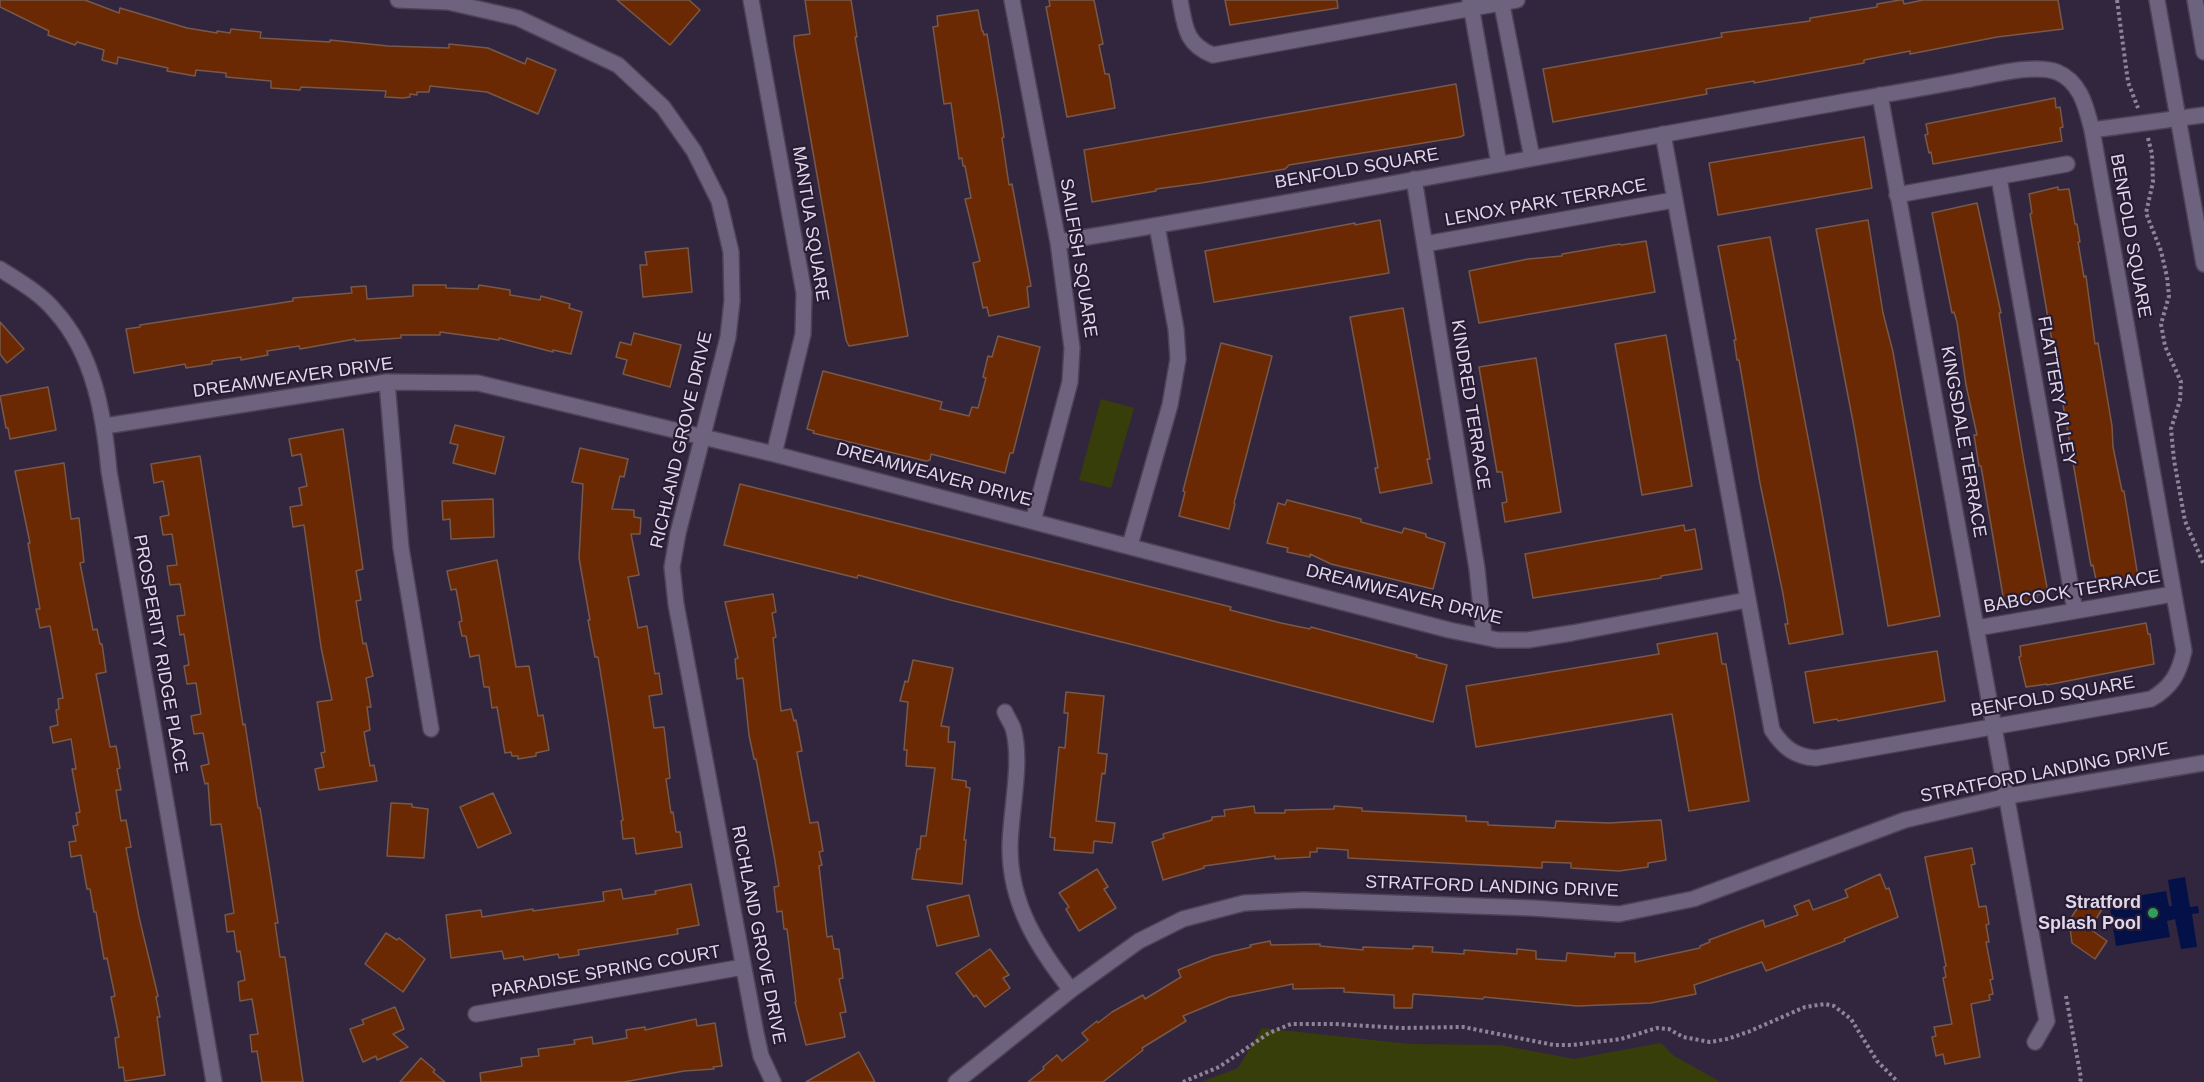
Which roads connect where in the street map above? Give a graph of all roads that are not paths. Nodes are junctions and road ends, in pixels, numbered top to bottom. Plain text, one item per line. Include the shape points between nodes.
1 (398, 0) edge
2 (751, 0) edge
3 (1012, 0) edge
4 (1180, 0) edge
5 (1517, 0) edge
6 (2157, 0) edge
7 (2195, 0) edge
8 (1501, 1) edge
9 (477, 4) edge
10 (1471, 4) edge
11 (2204, 52) edge
12 (1880, 95) junction
13 (2204, 115) edge
14 (2178, 119) junction
15 (2092, 130) junction
16 (1663, 134) junction
17 (1532, 158) junction
18 (1499, 164) junction
19 (2067, 164) dead end
20 (1414, 178) junction
21 (1999, 178) junction
22 (1897, 195) junction
23 (1674, 200) junction
24 (1157, 225) junction
25 (1058, 242) junction
26 (1425, 244) junction
27 (2204, 264) edge
28 (0, 269) edge
29 (387, 382) junction
30 (105, 426) junction
31 (704, 437) junction
32 (774, 454) junction
33 (1033, 521) junction
34 (1130, 545) junction
35 (2173, 594) junction
36 (1747, 600) junction
37 (2074, 610) junction
38 (1977, 628) junction
39 (1484, 637) junction
40 (1005, 712) dead end
41 (1994, 728) junction
42 (430, 729) dead end
43 (2204, 763) edge
44 (2008, 796) junction
45 (743, 967) junction
46 (1071, 990) junction
47 (476, 1014) dead end
48 (2036, 1042) dead end
49 (214, 1082) edge
50 (773, 1082) edge
51 (956, 1082) edge

1 - 9 street, RICHLAND GROVE DRIVE
2 - 32 street, MANTUA SQUARE via 804,293 802,334
3 - 25 street, SAILFISH SQUARE
4 - 10 street via 1185,28 1193,44 1213,55
5 - 8 street
6 - 14 street
7 - 11 street
8 - 10 street
8 - 17 street
9 - 31 street, RICHLAND GROVE DRIVE via 518,18 618,65 663,107 694,151 719,201 732,252 728,338
10 - 18 street
12 - 15 street, BENFOLD SQUARE via 2007,73 2056,71 2072,82 2084,99
12 - 16 street, BENFOLD SQUARE
12 - 22 street, KINGSDALE TERRACE
13 - 14 street
14 - 15 street
14 - 27 street
15 - 35 street, BENFOLD SQUARE
16 - 17 street, BENFOLD SQUARE
16 - 23 street, BENFOLD SQUARE
17 - 18 street, BENFOLD SQUARE
18 - 20 street, BENFOLD SQUARE
19 - 21 street
20 - 24 street, BENFOLD SQUARE
20 - 26 street, KINDRED TERRACE
21 - 22 street
21 - 37 street, FLATTERY ALLEY
22 - 38 street, KINGSDALE TERRACE
23 - 26 street, LENOX PARK TERRACE
23 - 36 street, BENFOLD SQUARE
24 - 25 street, BENFOLD SQUARE
24 - 34 street via 1178,359 1170,405
25 - 33 street, SAILFISH SQUARE via 1071,338 1070,382
26 - 39 street, KINDRED TERRACE via 1477,569
28 - 30 street, PROSPERITY RIDGE PLACE via 35,291 74,336 88,366
29 - 30 street, DREAMWEAVER DRIVE
29 - 31 street, DREAMWEAVER DRIVE via 478,383
29 - 42 street via 401,548
30 - 49 street, PROSPERITY RIDGE PLACE via 109,471
31 - 32 street, DREAMWEAVER DRIVE
31 - 45 street, RICHLAND GROVE DRIVE via 672,567
32 - 33 street, DREAMWEAVER DRIVE
33 - 34 street, DREAMWEAVER DRIVE
34 - 39 street, DREAMWEAVER DRIVE
35 - 37 street, BABCOCK TERRACE
35 - 41 street, BENFOLD SQUARE via 2184,651 2179,673 2162,693 2151,699
36 - 39 street, DREAMWEAVER DRIVE via 1539,638
36 - 41 street, BENFOLD SQUARE via 1772,730 1790,751 1816,759
37 - 38 street, BABCOCK TERRACE
38 - 41 street, KINGSDALE TERRACE
40 - 46 street via 1016,746 1010,846 1018,901 1041,950
41 - 44 street, KINGSDALE TERRACE
43 - 44 street, STRATFORD LANDING DRIVE
44 - 46 street, STRATFORD LANDING DRIVE via 1905,820 1693,899 1619,914 1315,900 1244,903 1183,919 1139,941
44 - 48 street, KINGSDALE TERRACE via 2047,1021
45 - 47 street, PARADISE SPRING COURT
45 - 50 street, RICHLAND GROVE DRIVE via 761,1056
46 - 51 street, STRATFORD LANDING DRIVE

